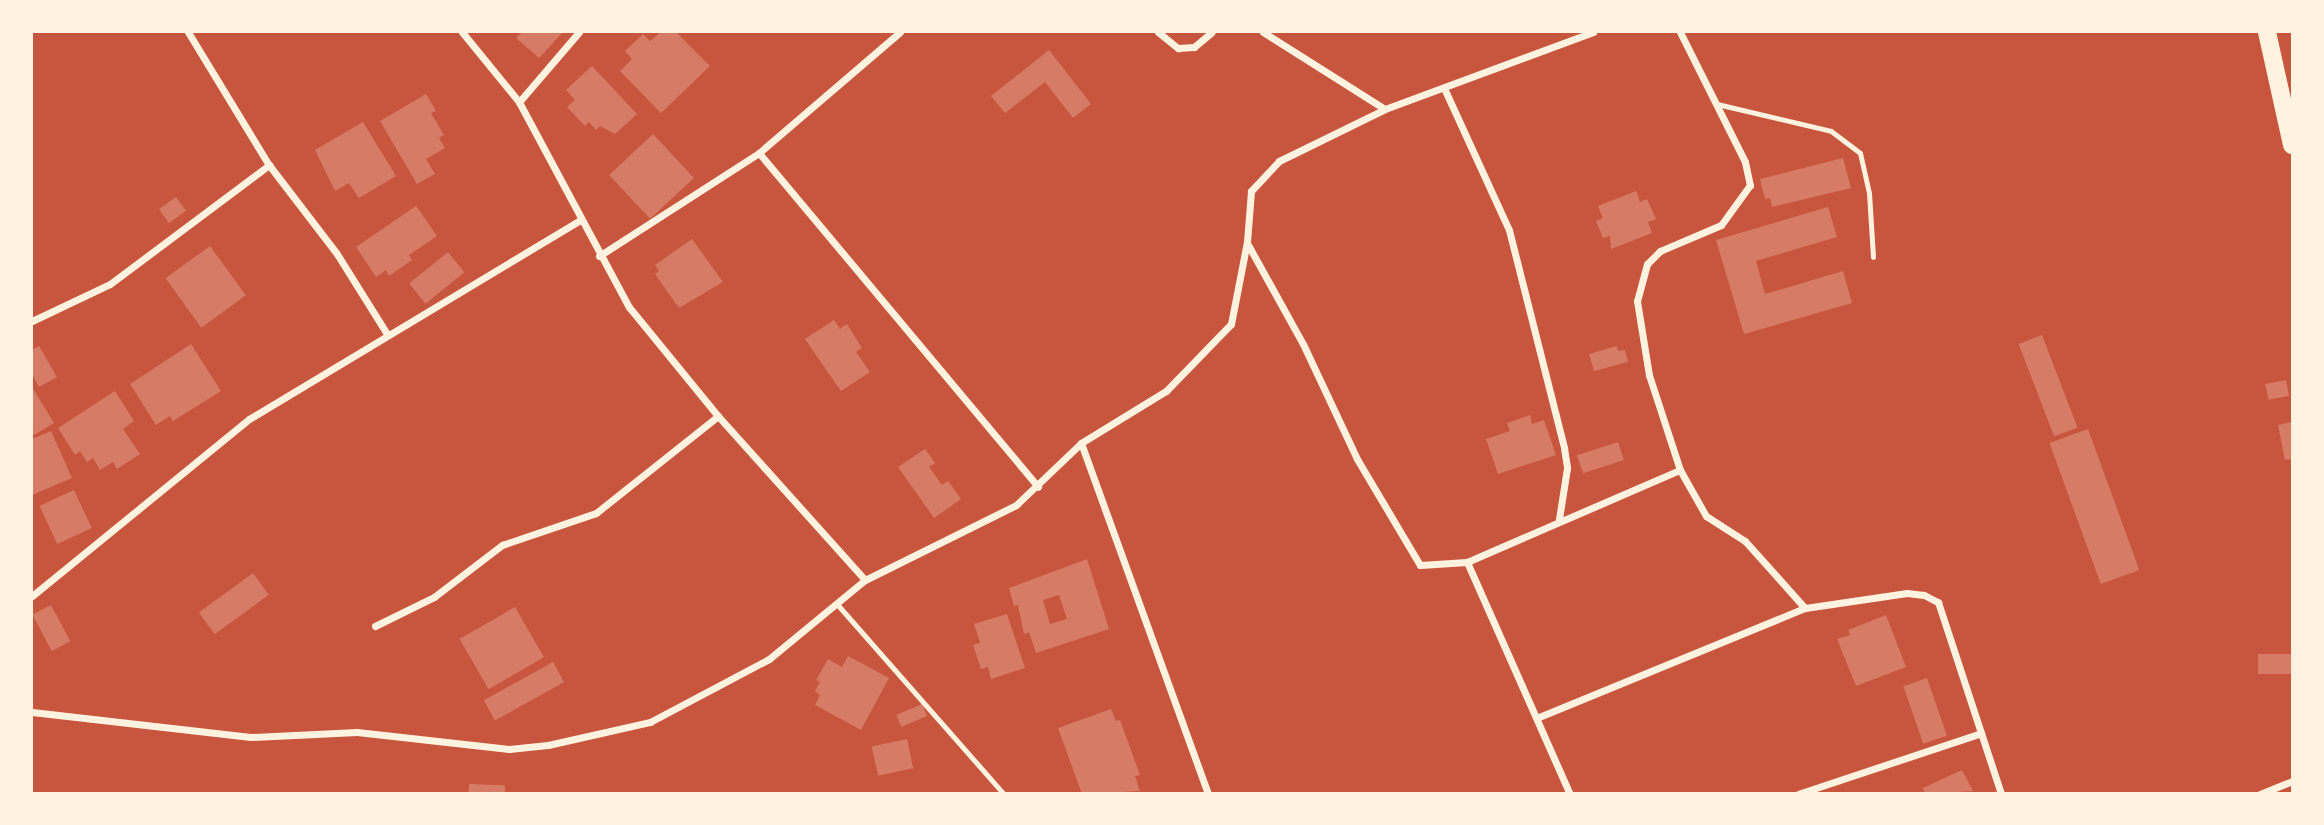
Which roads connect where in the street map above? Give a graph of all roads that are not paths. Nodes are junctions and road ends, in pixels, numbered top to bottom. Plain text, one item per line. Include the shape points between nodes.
1 (188, 32) edge
2 (462, 32) edge
3 (579, 32) edge
4 (900, 32) edge
5 (1158, 32) edge
6 (1212, 32) edge
7 (1263, 32) edge
8 (1593, 32) edge
9 (1680, 32) edge
10 (2267, 32) edge
11 (1444, 88) junction
12 (519, 102) junction
13 (1717, 104) junction
14 (1385, 109) junction
15 (2292, 145) edge
16 (759, 153) junction
17 (269, 165) junction
18 (579, 221) junction
19 (1247, 242) junction
20 (599, 257) junction
21 (1873, 257) dead end
22 (32, 321) edge
23 (387, 334) junction
24 (718, 416) junction
25 (1081, 443) junction
26 (1680, 470) junction
27 (1038, 487) junction
28 (1559, 519) junction
29 (1467, 562) junction
30 (865, 580) junction
31 (32, 596) edge
32 (836, 603) junction
33 (1805, 608) junction
34 (375, 626) dead end
35 (32, 712) edge
36 (1539, 717) junction
37 (1981, 733) junction
38 (2292, 781) edge
39 (1004, 793) edge
40 (1208, 793) edge
41 (1570, 793) edge
42 (1798, 793) edge
43 (2001, 793) edge
44 (2260, 793) edge

1 - 17 street
2 - 12 street
3 - 12 street
4 - 16 street
5 - 6 street via 1178,48 1194,47
7 - 14 street
8 - 11 street
9 - 13 street
10 - 15 main road
11 - 14 street
11 - 28 street via 1509,230 1564,448 1567,468
12 - 18 street
13 - 21 lane via 1831,131 1860,153 1869,193
13 - 26 street via 1745,162 1750,185 1721,225 1660,251 1647,264 1637,301 1649,375
14 - 19 street via 1279,161 1259,179 1247,210
16 - 20 street
16 - 27 street
17 - 22 street via 110,284
17 - 23 street via 337,254
18 - 20 street
18 - 23 street
19 - 25 street via 1231,324 1166,391
19 - 29 street via 1415,563 1426,567
20 - 24 street via 629,307
23 - 31 street via 249,419
24 - 30 street
24 - 34 street via 596,513 502,545 434,597
25 - 27 street
25 - 40 street
26 - 28 street
26 - 33 street via 1706,516 1745,541
27 - 30 street via 1016,505
28 - 29 street
29 - 36 street
30 - 32 street
32 - 35 street via 769,659 685,705 629,729 548,745 500,748 346,732 251,737
32 - 39 lane
33 - 36 street
33 - 37 street via 1907,593 1938,602
36 - 41 street
37 - 42 street
37 - 43 street
38 - 44 street

